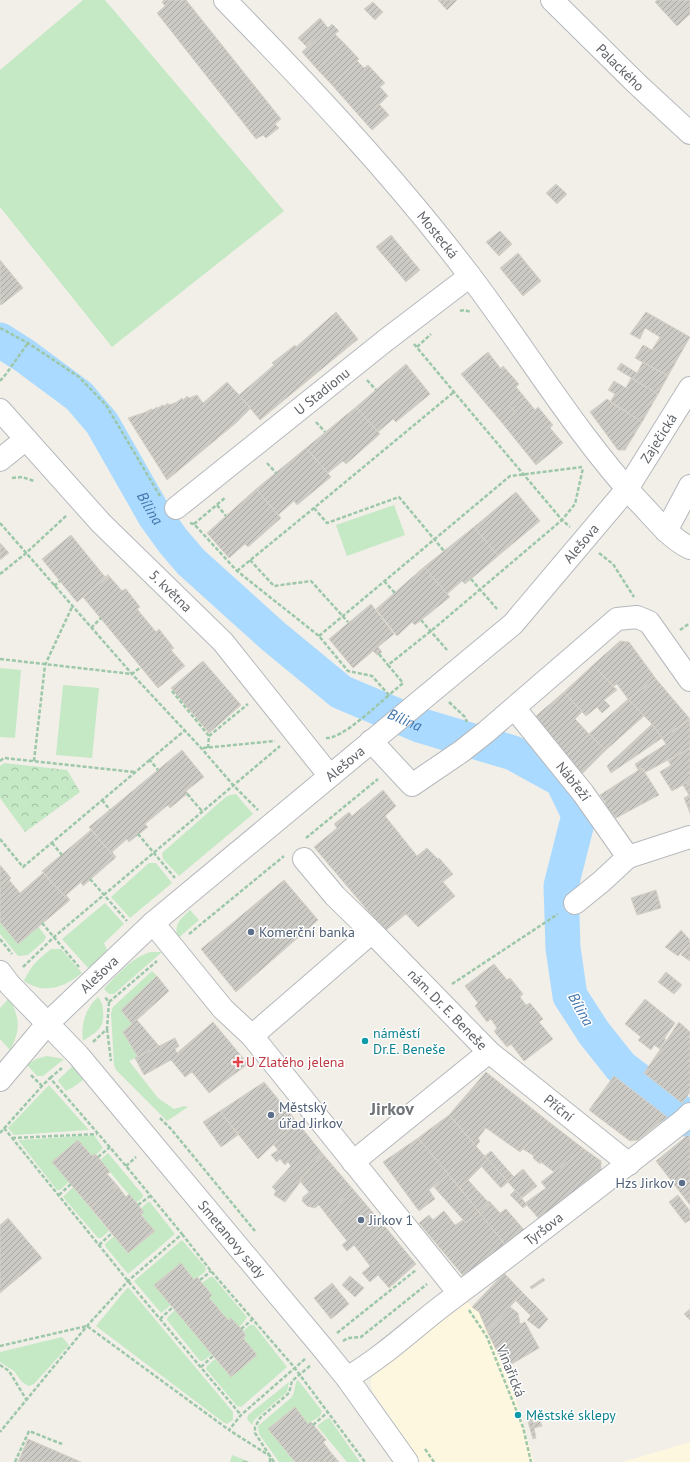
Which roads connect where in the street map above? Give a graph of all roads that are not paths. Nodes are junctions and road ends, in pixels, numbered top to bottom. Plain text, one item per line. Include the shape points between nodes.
1 (225, 0) edge
2 (552, 0) edge
3 (690, 133) edge
4 (470, 276) junction
5 (690, 388) edge
6 (0, 410) edge
7 (26, 439) junction
8 (0, 460) edge
9 (690, 486) edge
10 (627, 489) junction
11 (176, 508) road end
12 (666, 531) junction
13 (689, 545) edge
14 (690, 680) edge
15 (514, 708) junction
16 (371, 741) junction
17 (329, 775) junction
18 (690, 837) edge
19 (299, 853) road end
20 (628, 857) junction
21 (575, 903) dead end
22 (153, 923) junction
23 (372, 932) junction
24 (5, 979) edge
25 (48, 1023) junction
26 (252, 1036) junction
27 (489, 1052) junction
28 (0, 1080) edge
29 (687, 1117) edge
30 (353, 1162) junction
31 (629, 1164) junction
32 (459, 1293) junction
33 (347, 1378) junction
34 (407, 1462) edge

1 - 4 street, Mostecká via 293,69 404,194
2 - 3 street, Palackého
4 - 10 street, Mostecká via 591,461
4 - 11 street, U Stadionu
5 - 10 street, Zaječická
6 - 7 street, 5. května
7 - 8 street
7 - 17 street, 5. května via 101,523 223,642 292,737
9 - 12 street
10 - 12 street, Mostecká
10 - 16 street, Alešova via 513,624
12 - 13 street, Mostecká
14 - 15 street via 649,622 637,617 618,619
15 - 16 street via 478,729 462,751 412,785
15 - 20 street, Nábřeží via 583,793
16 - 17 street, Alešova
17 - 22 street, Alešova
18 - 20 street
19 - 23 street, nám. Dr. E. Beneše via 335,896
20 - 21 street
22 - 25 street, Alešova
22 - 26 street via 223,1009
23 - 26 street
23 - 27 street, nám. Dr. E. Beneše
24 - 25 street, Smetanovy sady
25 - 28 street, Alešova
25 - 33 street, Smetanovy sady via 83,1061
26 - 30 street
27 - 30 street, nám. Dr. E. Beneše
27 - 31 street, Příční
29 - 31 street, Tyršova
30 - 32 street
31 - 32 street, Tyršova
32 - 33 street, Tyršova via 366,1367
33 - 34 street, Smetanovy sady

